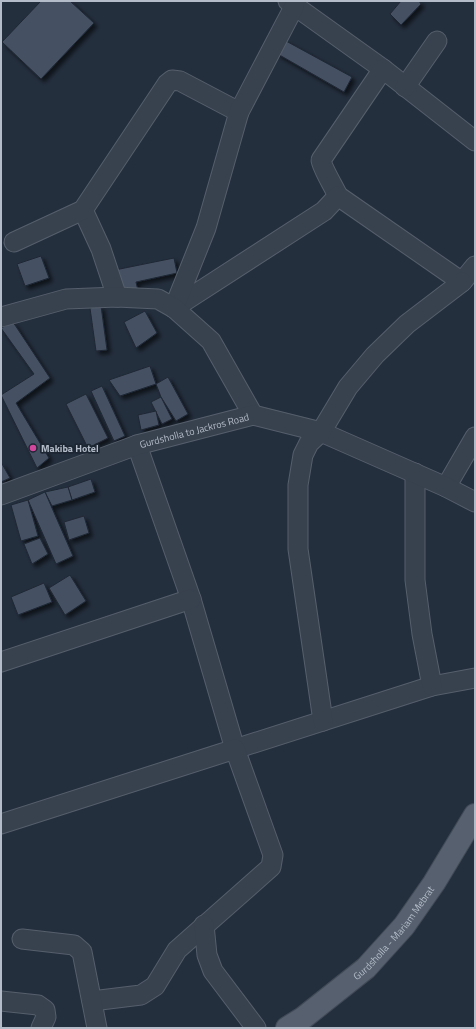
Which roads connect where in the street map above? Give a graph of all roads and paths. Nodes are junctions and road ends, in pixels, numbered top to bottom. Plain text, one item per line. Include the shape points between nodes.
1 (291, 4) edge
2 (437, 41) dead end
3 (383, 69) junction
4 (405, 87) junction
5 (239, 112) junction
6 (475, 141) edge
7 (338, 196) junction
8 (83, 210) junction
9 (14, 242) dead end
10 (475, 266) edge
11 (462, 282) junction
12 (117, 297) junction
13 (174, 308) junction
14 (1, 317) edge
15 (252, 415) junction
16 (321, 432) junction
17 (475, 437) edge
18 (137, 445) junction
19 (415, 473) junction
20 (446, 487) junction
21 (1, 495) edge
22 (475, 502) edge
23 (191, 600) junction
24 (1, 662) edge
25 (475, 678) edge
26 (432, 686) junction
27 (323, 720) junction
28 (235, 749) junction
29 (475, 815) edge
30 (1, 824) edge
31 (204, 925) junction
32 (22, 939) dead end
33 (1, 1001) edge
34 (92, 1001) junction
35 (41, 1028) edge
36 (97, 1028) edge
37 (256, 1028) edge
38 (287, 1028) edge

1 - 3 street
1 - 5 street
2 - 4 street
3 - 4 street
3 - 7 street via 321,160
4 - 6 street
5 - 8 street via 180,81 172,80
5 - 13 street via 206,228
7 - 11 street
7 - 13 street via 324,211
8 - 9 street
8 - 12 street via 102,249
10 - 11 street
11 - 16 street via 407,324 375,355 348,387
12 - 13 street via 158,299
12 - 14 street via 66,299
13 - 15 street via 211,341
15 - 16 street, Gurdsholla to Jackros Road
15 - 18 street, Gurdsholla to Jackros Road
16 - 19 street, Gurdsholla to Jackros Road
16 - 27 street via 309,443 302,455 298,485 298,549
17 - 20 street
18 - 21 street, Gurdsholla to Jackros Road
18 - 23 street
19 - 20 street, Gurdsholla to Jackros Road
19 - 26 street via 415,580
20 - 22 street, Gurdsholla to Jackros Road
23 - 24 street
23 - 28 street
25 - 26 street
26 - 27 street
27 - 28 street
28 - 30 street
28 - 31 street via 273,855 271,867
29 - 38 main road, Gurdsholla - Mariam Mebrat via 434,883 404,926 366,968
31 - 34 street via 177,950 155,986 147,992
31 - 37 street via 207,955 214,971
32 - 34 street via 74,945 82,952
33 - 35 street via 38,1005 45,1010 46,1017
34 - 36 street

